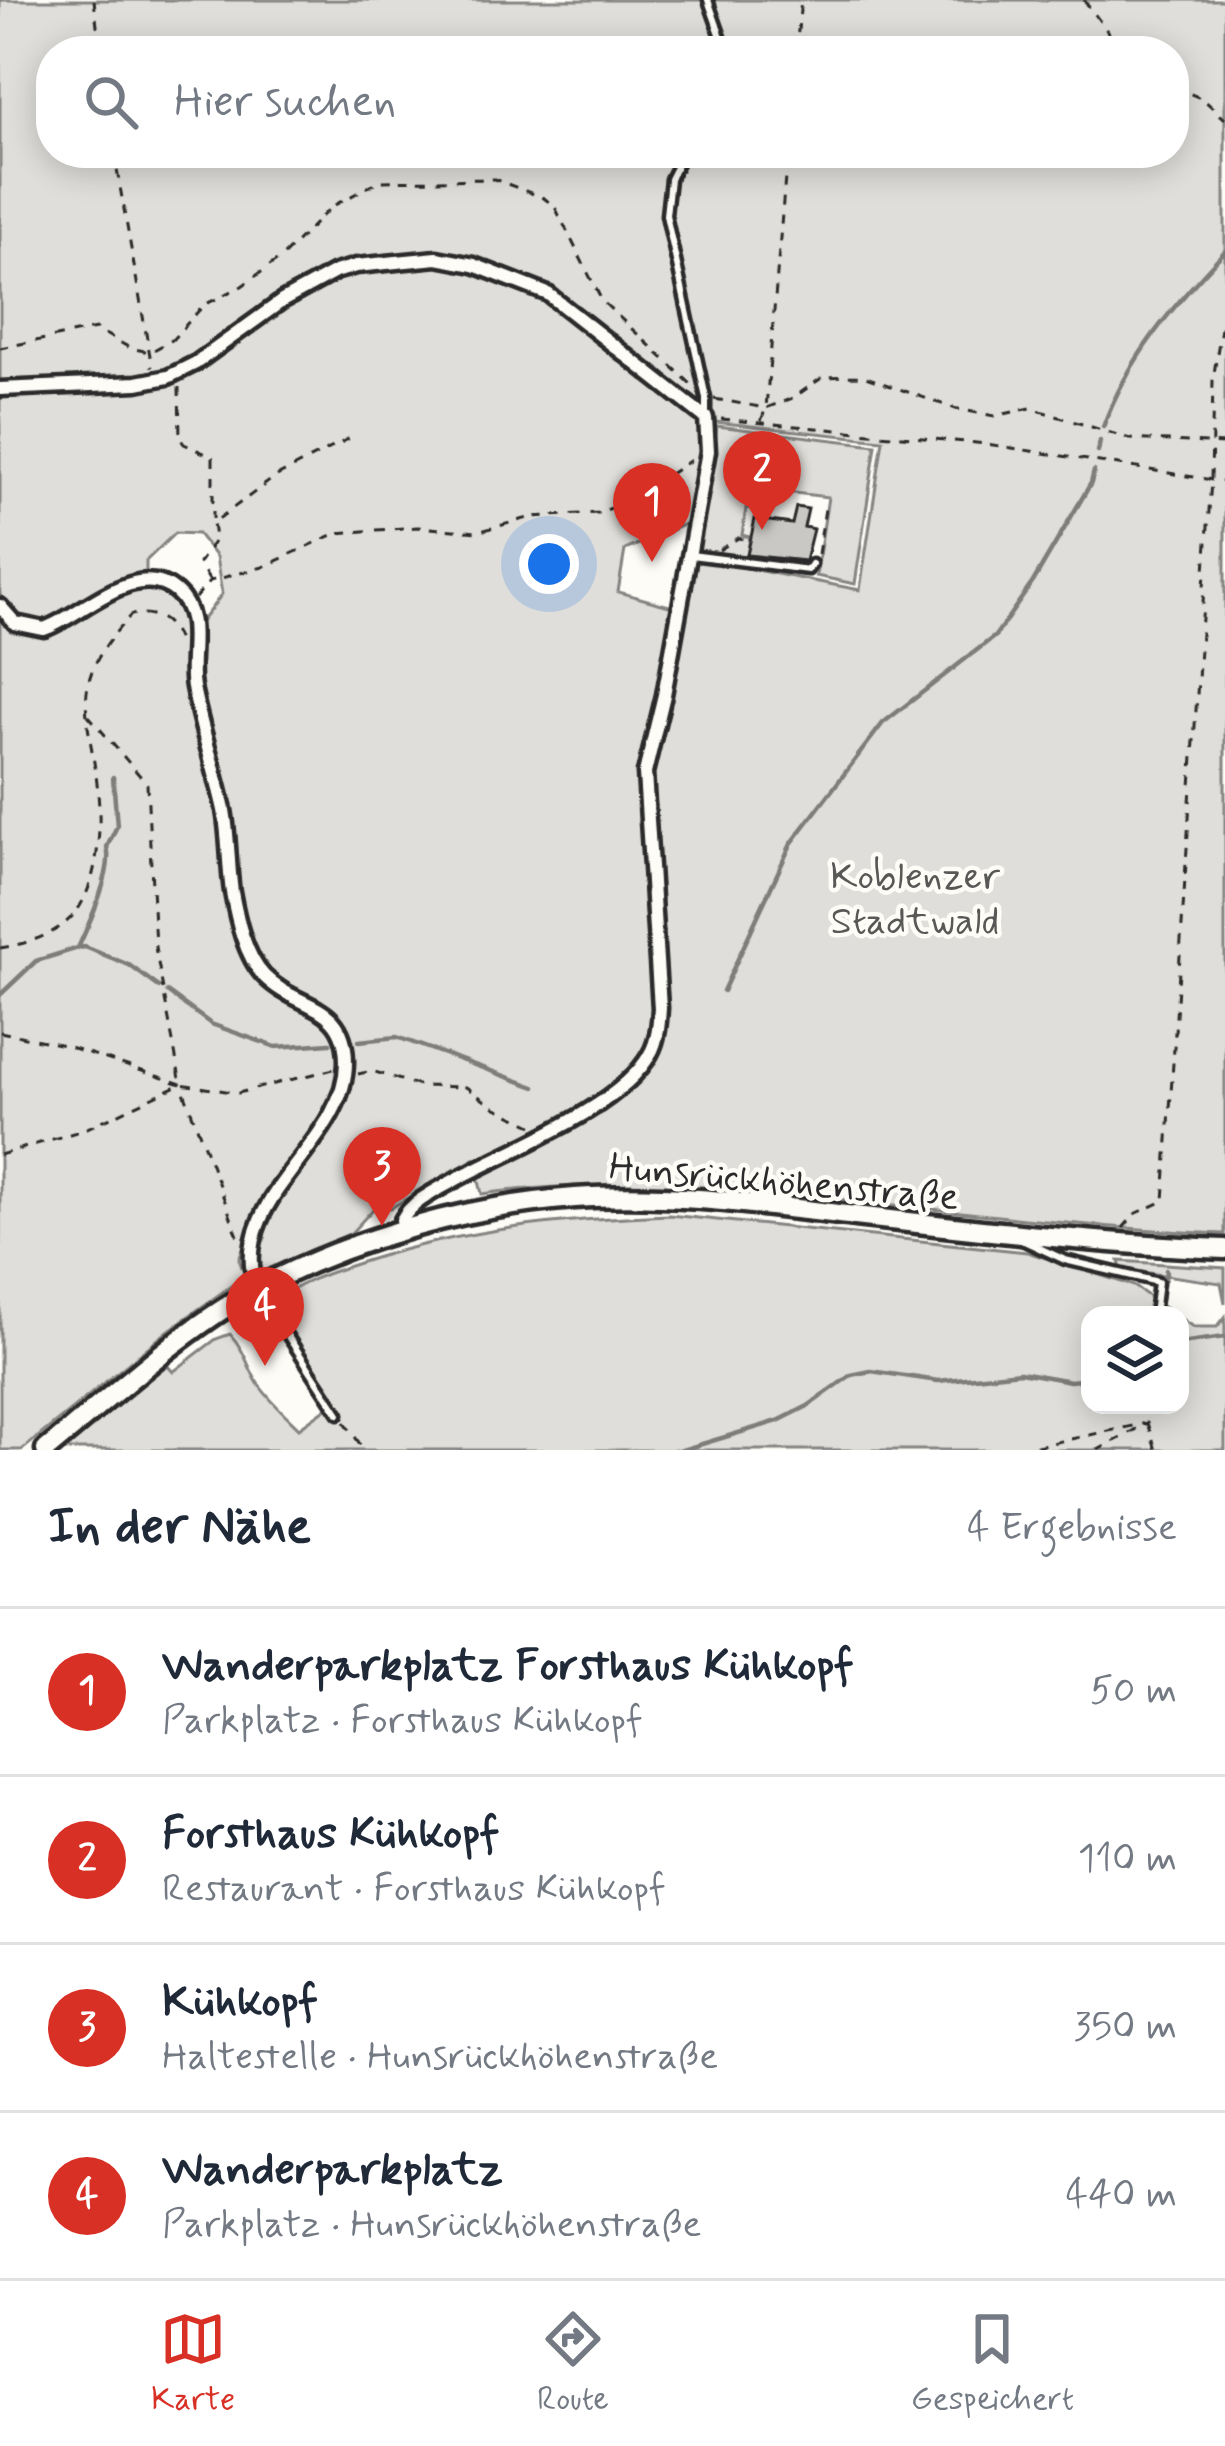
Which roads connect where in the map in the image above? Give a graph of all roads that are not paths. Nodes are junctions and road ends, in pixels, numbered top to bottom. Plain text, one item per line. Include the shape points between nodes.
1 (708, 0) edge
2 (721, 36) edge
3 (676, 168) edge
4 (0, 389) edge
5 (706, 418) junction
6 (688, 555) junction
7 (812, 564) road end
8 (0, 606) edge
9 (405, 1231) junction
10 (1015, 1233) junction
11 (1225, 1249) edge
12 (257, 1289) junction
13 (1155, 1306) edge
14 (339, 1414) road end
15 (46, 1450) edge

1 - 2 lane
3 - 5 lane via 666,214
4 - 5 street via 155,381 335,272 437,258 548,294
5 - 6 street via 708,451
6 - 7 lane via 808,570
6 - 9 street via 645,773 660,1008 655,1044 642,1067 591,1109 412,1207
8 - 12 street via 16,623 44,629 113,590 152,583 179,591 188,607 193,684 248,949 273,984 338,1025 345,1071 337,1103 272,1197 249,1262
9 - 10 main road, Hunsrückhöhenstraße via 514,1205 615,1196
9 - 12 main road, Hunsrückhöhenstraße
10 - 11 main road, Hunsrückhöhenstraße
10 - 13 lane via 1065,1260 1158,1282
12 - 14 lane
12 - 15 main road, Hunsrückhöhenstraße

